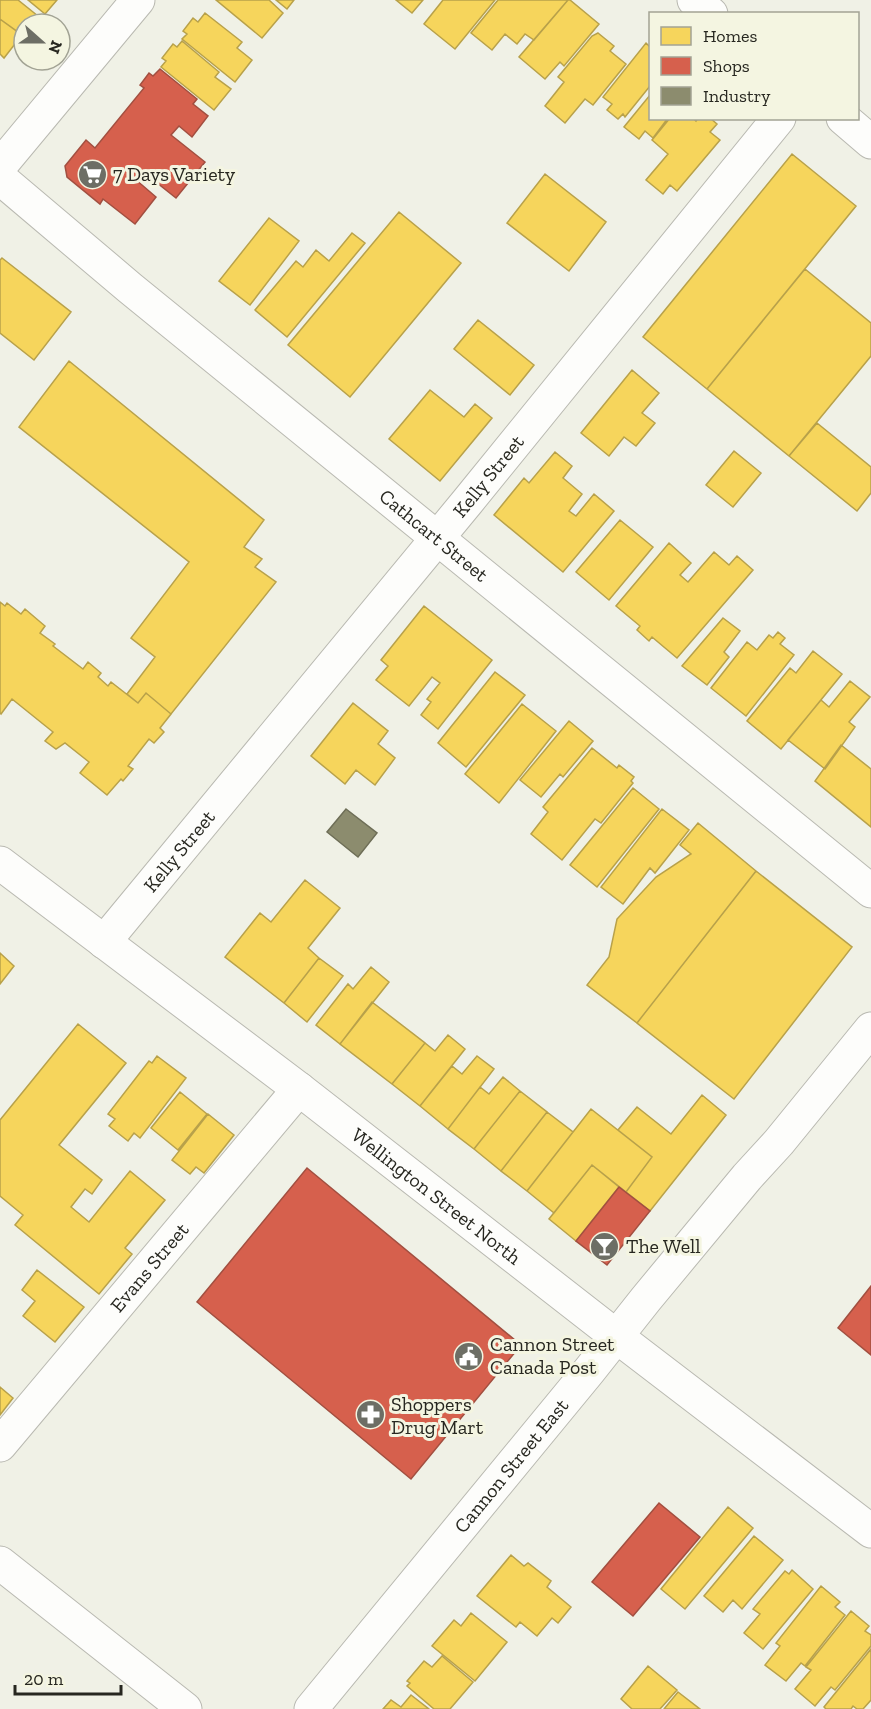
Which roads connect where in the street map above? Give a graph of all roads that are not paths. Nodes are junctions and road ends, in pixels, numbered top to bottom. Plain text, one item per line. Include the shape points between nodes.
1 (138, 0) edge
2 (694, 0) edge
3 (709, 12) edge
4 (777, 120) edge
5 (845, 120) edge
6 (871, 142) edge
7 (0, 166) edge
8 (0, 178) edge
9 (437, 537) junction
10 (0, 863) edge
11 (871, 891) edge
12 (104, 942) junction
13 (871, 1029) edge
14 (299, 1089) junction
15 (616, 1336) junction
16 (0, 1445) edge
17 (871, 1531) edge
18 (0, 1563) edge
19 (184, 1709) edge
20 (311, 1709) edge

1 - 7 street
2 - 3 street
4 - 9 street, Kelly Street
5 - 6 street
8 - 9 street, Cathcart Street
9 - 11 street, Cathcart Street
9 - 12 street, Kelly Street
10 - 12 street, Wellington Street North
12 - 14 street, Wellington Street North
13 - 15 street, Cannon Street East
14 - 15 street, Wellington Street North
14 - 16 street, Evans Street
15 - 17 street, Wellington Street North
15 - 20 street, Cannon Street East
18 - 19 street

